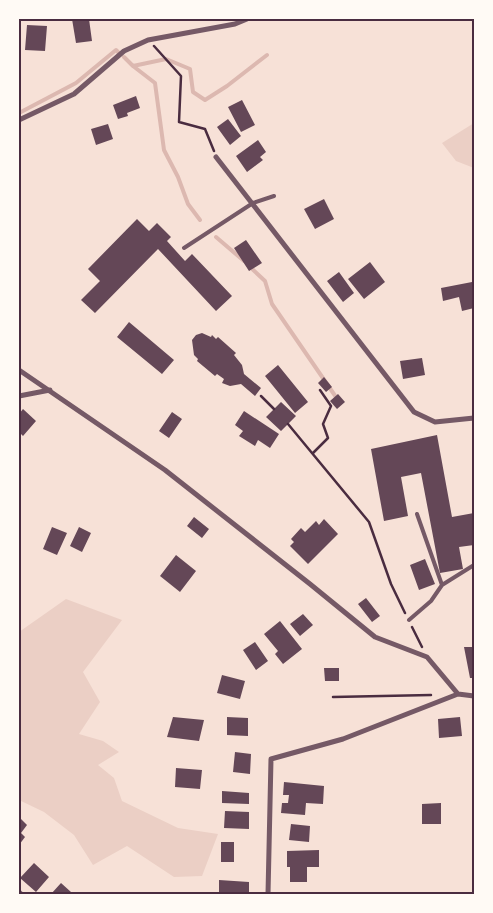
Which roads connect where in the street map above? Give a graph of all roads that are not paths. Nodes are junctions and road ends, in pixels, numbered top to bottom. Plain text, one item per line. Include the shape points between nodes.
1 (247, 19) edge
2 (19, 120) edge
3 (216, 157) road end
4 (274, 196) dead end
5 (253, 203) junction
6 (184, 248) dead end
7 (19, 370) edge
8 (50, 390) junction
9 (19, 396) edge
10 (474, 418) edge
11 (417, 514) dead end
12 (474, 565) edge
13 (442, 585) junction
14 (409, 620) road end
15 (458, 694) junction
16 (474, 696) edge
17 (268, 894) edge

1 - 2 street via 148,40 124,51 74,94
3 - 5 street
4 - 5 lane
5 - 6 lane
5 - 10 street via 414,412 435,422
7 - 8 street
8 - 9 street
8 - 15 street via 164,470 375,637 427,657
11 - 13 lane
12 - 13 lane
13 - 14 lane via 431,601
15 - 16 street
15 - 17 street via 343,739 271,759

